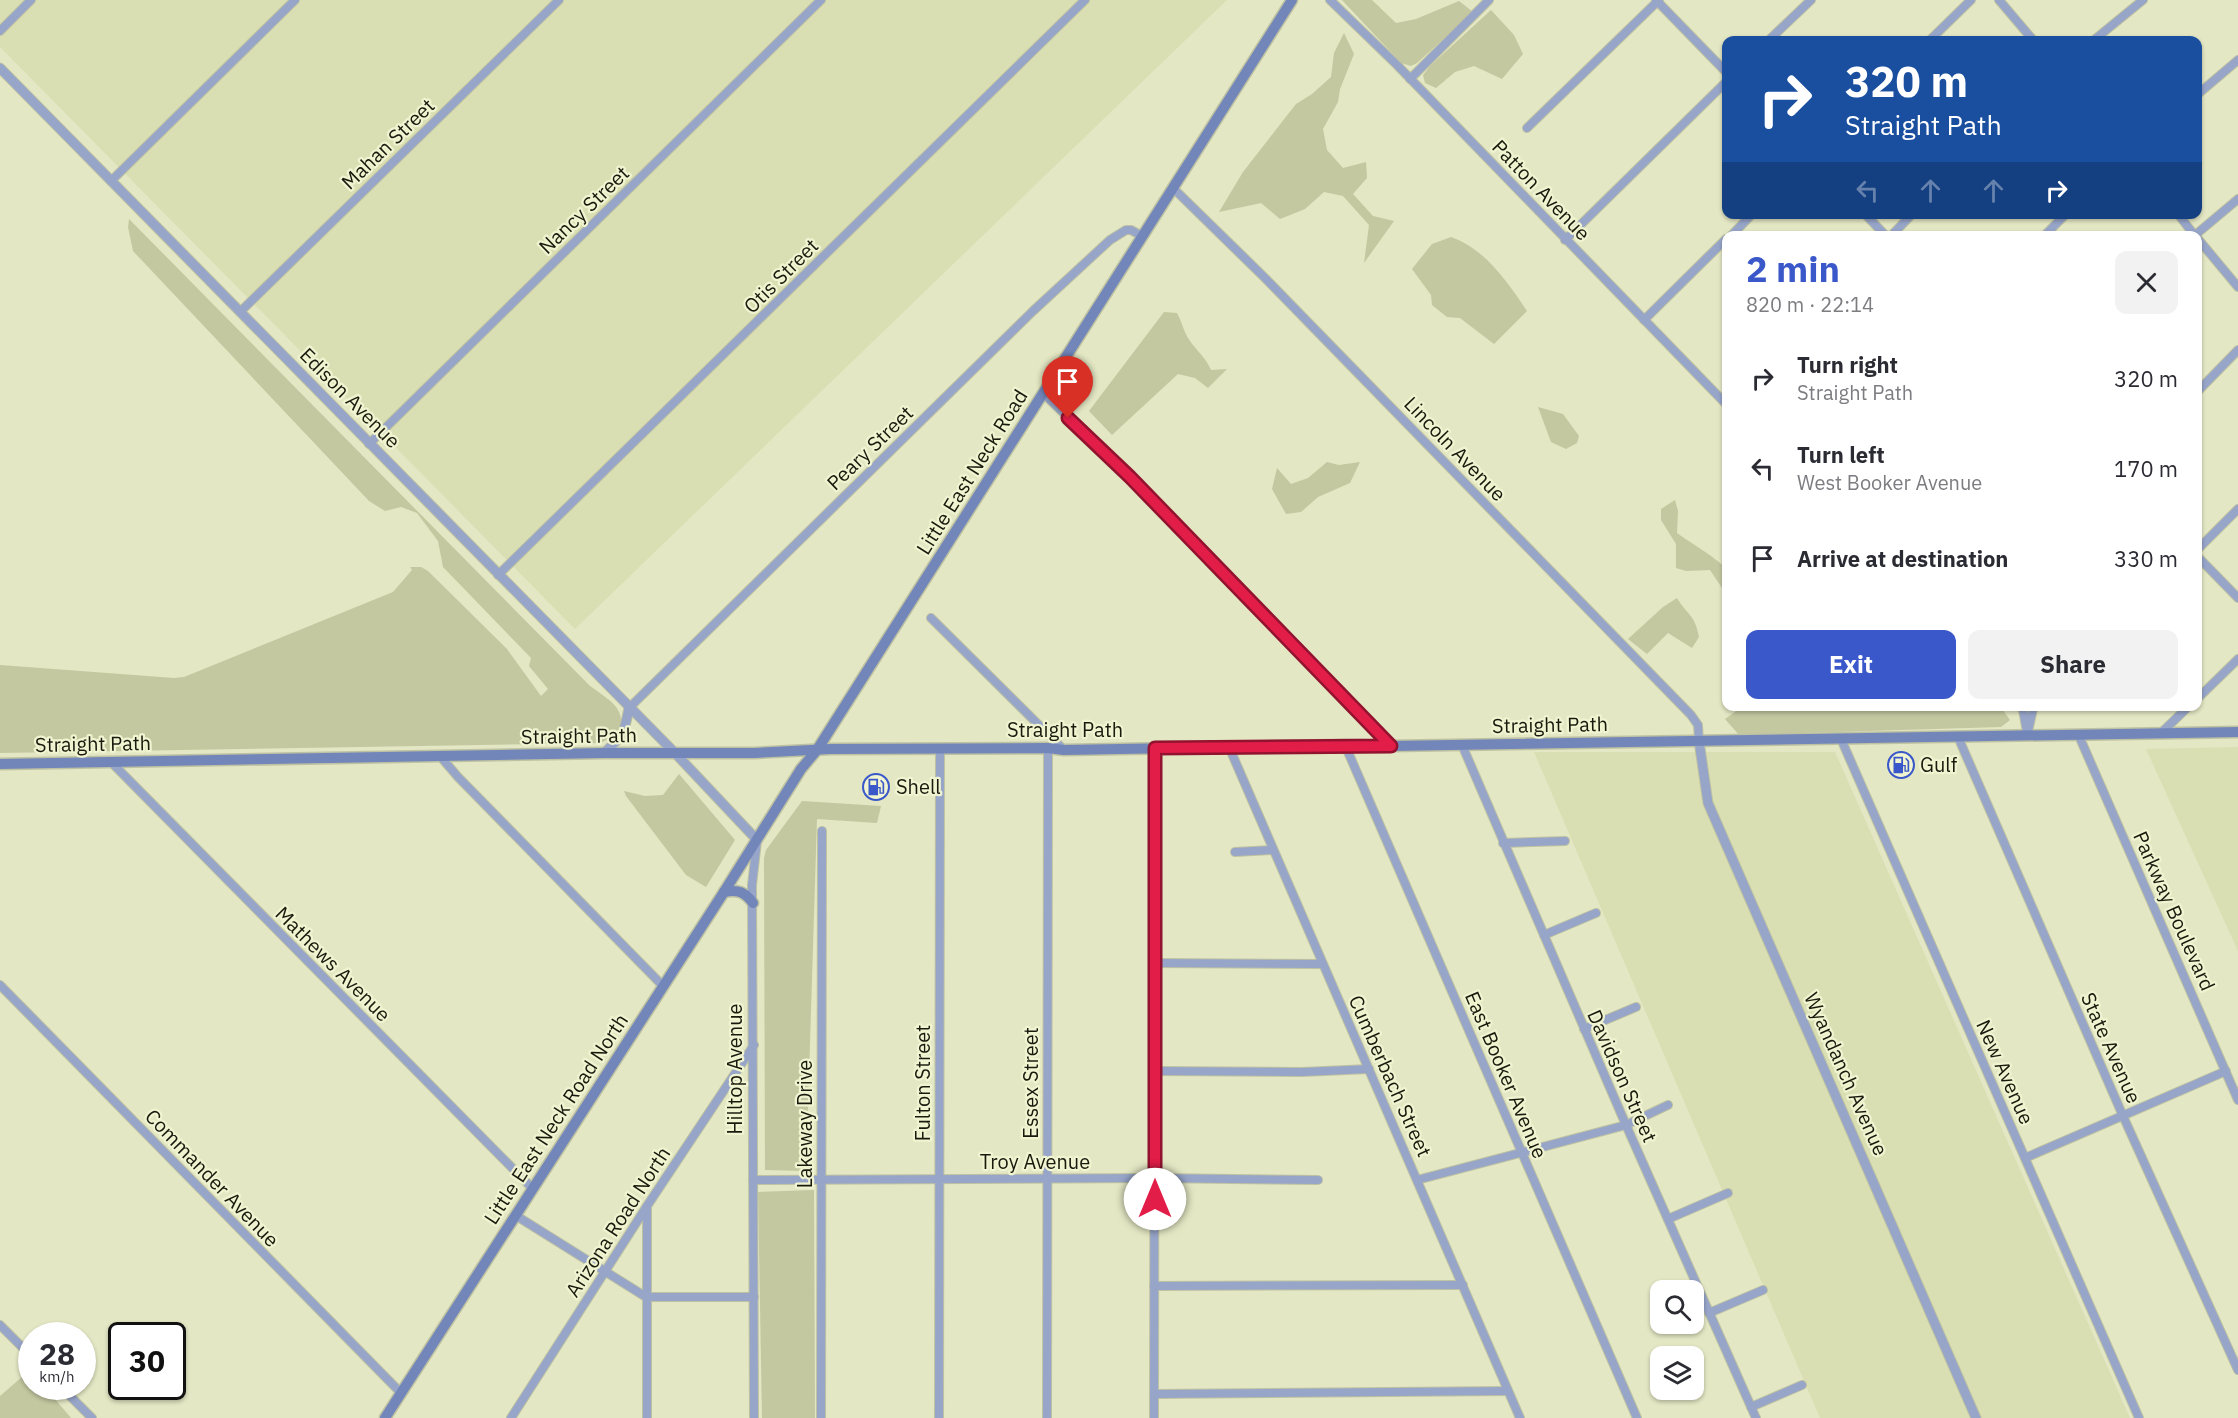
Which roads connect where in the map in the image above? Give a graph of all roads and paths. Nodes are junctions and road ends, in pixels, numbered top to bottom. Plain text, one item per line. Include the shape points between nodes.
1 (31, 0) edge
2 (296, 0) edge
3 (559, 0) edge
4 (821, 0) edge
5 (1085, 0) edge
6 (1292, 0) edge
7 (1330, 0) edge
8 (1658, 0) edge
9 (1811, 0) edge
10 (1971, 0) edge
11 (1999, 0) edge
12 (2143, 0) edge
13 (1485, 2) edge
14 (0, 31) edge
15 (1773, 36) edge
16 (1933, 36) edge
17 (2030, 36) edge
18 (2099, 36) edge
19 (2238, 60) edge
20 (0, 68) edge
21 (1722, 68) edge
22 (1410, 79) junction
23 (1722, 86) edge
24 (2202, 91) edge
25 (1527, 128) dead end
26 (111, 181) junction
27 (1173, 188) junction
28 (2238, 199) edge
29 (1747, 219) edge
30 (1870, 219) edge
31 (1907, 219) edge
32 (2061, 219) edge
33 (2182, 219) edge
34 (1736, 231) edge
35 (1881, 231) edge
36 (1896, 231) edge
37 (2049, 231) edge
38 (2191, 231) edge
39 (2201, 231) edge
40 (1142, 236) junction
41 (1565, 240) junction
42 (1722, 243) edge
43 (2202, 244) edge
44 (2238, 287) edge
45 (240, 312) junction
46 (1644, 320) junction
47 (2238, 350) edge
48 (2202, 387) edge
49 (1043, 393) junction
50 (1722, 396) edge
51 (369, 444) junction
52 (2238, 509) edge
53 (2202, 545) edge
54 (2202, 561) edge
55 (498, 575) junction
56 (2238, 598) edge
57 (931, 618) dead end
58 (2238, 659) edge
59 (2202, 694) edge
60 (629, 708) junction
61 (2023, 711) edge
62 (2033, 711) edge
63 (2184, 711) edge
64 (2238, 732) edge
65 (2160, 734) junction
66 (2027, 736) junction
67 (2079, 736) junction
68 (1958, 737) junction
69 (1841, 738) junction
70 (1699, 741) junction
71 (1345, 745) junction
72 (1461, 745) junction
73 (1391, 746) junction
74 (1229, 747) junction
75 (1048, 748) junction
76 (1155, 748) junction
77 (940, 749) junction
78 (817, 750) junction
79 (1064, 750) junction
80 (604, 753) junction
81 (675, 753) junction
82 (440, 756) junction
83 (111, 762) junction
84 (0, 764) edge
85 (822, 831) dead end
86 (757, 840) junction
87 (1565, 841) dead end
88 (1503, 843) junction
89 (1273, 850) junction
90 (1235, 852) dead end
91 (724, 892) junction
92 (753, 903) junction
93 (1596, 912) dead end
94 (1544, 935) junction
95 (1155, 963) junction
96 (1322, 964) junction
97 (0, 985) edge
98 (663, 986) junction
99 (1636, 1007) dead end
100 (1584, 1029) junction
101 (754, 1045) junction
102 (1369, 1069) junction
103 (1155, 1071) junction
104 (2226, 1071) junction
105 (2238, 1100) edge
106 (1668, 1105) dead end
107 (2123, 1116) junction
108 (1626, 1125) junction
109 (1521, 1152) junction
110 (2025, 1158) junction
111 (939, 1178) junction
112 (1155, 1178) junction
113 (821, 1179) junction
114 (1047, 1179) junction
115 (753, 1180) junction
116 (1318, 1180) dead end
117 (1417, 1180) junction
118 (532, 1188) junction
119 (1728, 1193) dead end
120 (647, 1206) junction
121 (515, 1215) junction
122 (1668, 1219) junction
123 (605, 1273) junction
124 (1463, 1285) junction
125 (1154, 1286) junction
126 (1763, 1290) dead end
127 (646, 1297) junction
128 (754, 1297) junction
129 (1709, 1313) junction
130 (0, 1325) edge
131 (18, 1343) edge
132 (2238, 1370) edge
133 (1802, 1385) dead end
134 (1508, 1391) junction
135 (400, 1393) junction
136 (1154, 1394) junction
137 (74, 1400) edge
138 (1751, 1407) junction
139 (647, 1414) edge
140 (92, 1418) edge
141 (385, 1418) edge
142 (511, 1418) edge
143 (641, 1418) edge
144 (754, 1418) edge
145 (821, 1418) edge
146 (939, 1418) edge
147 (1047, 1418) edge
148 (1154, 1418) edge
149 (1520, 1418) edge
150 (1637, 1418) edge
151 (1756, 1418) edge
152 (1976, 1418) edge
153 (2139, 1418) edge

1 - 14 street
2 - 26 street
3 - 45 street, Mahan Street
4 - 51 street, Nancy Street
5 - 55 street, Otis Street
6 - 27 main road, Little East Neck Road
7 - 22 street, Patton Avenue
8 - 21 street
8 - 25 street
9 - 15 street
10 - 16 street
11 - 17 street
12 - 18 street
13 - 22 street
19 - 24 street
20 - 26 street, Edison Avenue
22 - 41 street, Patton Avenue
23 - 41 street
26 - 45 street, Edison Avenue
27 - 40 main road, Little East Neck Road
27 - 70 street, Lincoln Avenue via 1683,706 1698,726
28 - 39 street
29 - 34 street
30 - 35 street
31 - 36 street
32 - 37 street
33 - 38 street
40 - 49 main road, Little East Neck Road
40 - 60 street, Peary Street via 1126,230 1110,240
41 - 46 street, Patton Avenue
42 - 46 street
43 - 44 street
45 - 51 street, Edison Avenue
46 - 50 street, Patton Avenue
47 - 48 street
49 - 73 street
49 - 78 main road, Little East Neck Road
51 - 55 street, Edison Avenue
52 - 53 street
54 - 56 street
55 - 60 street, Edison Avenue
57 - 79 street
58 - 59 street
60 - 80 street via 623,735
60 - 81 street, Edison Avenue
61 - 66 street
62 - 66 street
63 - 65 street
64 - 65 main road, Straight Path
65 - 67 main road, Straight Path
66 - 67 main road, Straight Path
66 - 68 main road, Straight Path
67 - 104 street, Parkway Boulevard
68 - 69 main road, Straight Path
68 - 107 street, State Avenue
69 - 70 main road, Straight Path
69 - 110 street, New Avenue
70 - 72 main road, Straight Path
70 - 152 street, Wyandanch Avenue via 1708,803
71 - 73 main road, Straight Path
71 - 74 main road, Straight Path
71 - 109 street, East Booker Avenue
72 - 73 main road, Straight Path
72 - 88 street, Davidson Street
74 - 76 main road, Straight Path
74 - 89 street, Cumberbach Street
75 - 77 main road, Straight Path
75 - 79 main road, Straight Path
75 - 114 street, Essex Street
76 - 79 main road, Straight Path
76 - 95 street
77 - 78 main road, Straight Path
77 - 111 street, Fulton Street
78 - 81 main road, Straight Path
78 - 86 main road, Little East Neck Road
80 - 81 main road, Straight Path
80 - 82 main road, Straight Path
81 - 86 street
82 - 83 main road, Straight Path
82 - 98 street
83 - 84 main road, Straight Path
83 - 118 street, Mathews Avenue
85 - 113 street, Lakeway Drive
86 - 91 main road, Little East Neck Road North
86 - 92 street, Hilltop Avenue
87 - 88 street
88 - 94 street, Davidson Street
89 - 90 street
89 - 96 street, Cumberbach Street
91 - 92 main road via 746,894
91 - 98 main road, Little East Neck Road North
92 - 101 street, Hilltop Avenue
93 - 94 street
94 - 100 street, Davidson Street
95 - 96 street
95 - 103 street
96 - 102 street, Cumberbach Street
97 - 135 street, Commander Avenue
98 - 118 main road, Little East Neck Road North
99 - 100 street
100 - 108 street, Davidson Street
101 - 115 street, Hilltop Avenue
101 - 120 street, Arizona Road North
102 - 103 street
102 - 117 street, Cumberbach Street
103 - 112 street
104 - 105 street, Parkway Boulevard
104 - 107 street
106 - 108 street
107 - 110 street
107 - 132 street, State Avenue
108 - 109 street
108 - 122 street, Davidson Street
109 - 117 street
109 - 150 street, East Booker Avenue
110 - 153 street, New Avenue
111 - 113 street, Troy Avenue
111 - 114 street, Troy Avenue
111 - 146 street, Fulton Street
112 - 114 street, Troy Avenue
112 - 116 street, Troy Avenue
112 - 125 street
113 - 115 street, Troy Avenue
113 - 145 street, Lakeway Drive
114 - 147 street, Essex Street
115 - 128 street, Hilltop Avenue
117 - 124 street, Cumberbach Street
118 - 121 main road, Little East Neck Road North
119 - 122 street
120 - 123 street, Arizona Road North
120 - 127 street
121 - 123 street
121 - 135 main road, Little East Neck Road North
122 - 129 street, Davidson Street
123 - 127 street
123 - 142 street, Arizona Road North
124 - 125 street
124 - 134 street, Cumberbach Street
125 - 136 street
126 - 129 street
127 - 128 street
127 - 139 street
128 - 144 street, Hilltop Avenue
129 - 138 street, Davidson Street
130 - 131 street
133 - 138 street
134 - 136 street
134 - 149 street, Cumberbach Street
135 - 141 main road, Little East Neck Road North
136 - 148 street
137 - 140 street
138 - 151 street, Davidson Street
139 - 143 street

